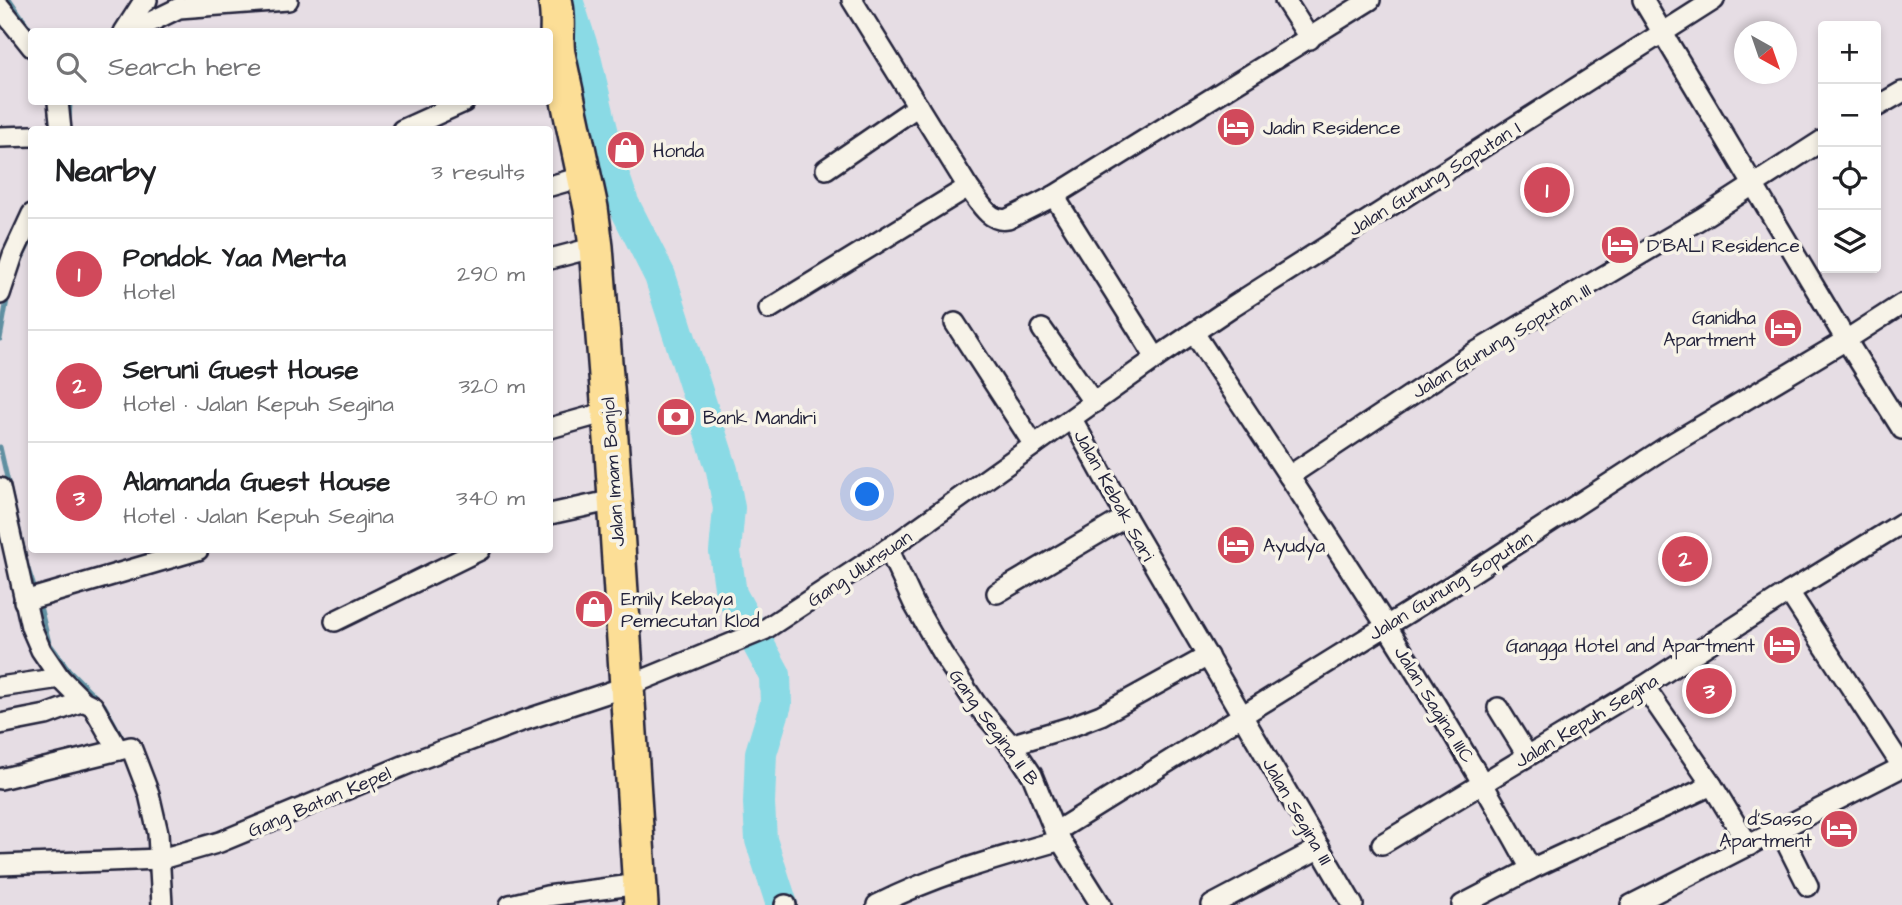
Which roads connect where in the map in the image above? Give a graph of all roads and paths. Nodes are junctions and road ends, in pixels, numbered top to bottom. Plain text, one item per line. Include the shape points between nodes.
1 (147, 0) edge
2 (288, 0) edge
3 (535, 0) edge
4 (555, 0) edge
5 (852, 0) edge
6 (1285, 0) edge
7 (1370, 0) edge
8 (1643, 0) edge
9 (1714, 0) edge
10 (0, 8) edge
11 (127, 28) edge
12 (138, 28) edge
13 (546, 28) edge
14 (1663, 32) junction
15 (1310, 39) junction
16 (28, 42) edge
17 (553, 47) edge
18 (1902, 92) edge
19 (1881, 104) edge
20 (58, 105) edge
21 (457, 105) edge
22 (918, 106) junction
23 (61, 126) edge
24 (411, 126) edge
25 (28, 136) edge
26 (0, 137) edge
27 (1818, 144) edge
28 (826, 169) dead end
29 (584, 176) junction
30 (553, 185) edge
31 (1754, 185) junction
32 (968, 187) junction
33 (1054, 196) junction
34 (28, 224) edge
35 (596, 247) junction
36 (553, 259) edge
37 (0, 294) edge
38 (1902, 304) edge
39 (769, 309) dead end
40 (955, 323) dead end
41 (1042, 328) dead end
42 (1194, 333) junction
43 (1846, 340) junction
44 (1156, 358) junction
45 (1094, 403) junction
46 (607, 412) junction
47 (1072, 419) junction
48 (553, 427) edge
49 (1902, 429) edge
50 (1034, 445) junction
51 (1289, 476) junction
52 (0, 488) edge
53 (614, 500) junction
54 (553, 513) edge
55 (1126, 517) junction
56 (1902, 523) edge
57 (888, 548) junction
58 (188, 553) edge
59 (474, 553) edge
60 (1789, 592) junction
61 (997, 593) dead end
62 (35, 598) junction
63 (335, 621) dead end
64 (1385, 626) junction
65 (1208, 656) junction
66 (60, 678) junction
67 (628, 686) junction
68 (1644, 686) junction
69 (0, 687) edge
70 (83, 701) junction
71 (1498, 708) dead end
72 (1243, 717) junction
73 (0, 724) edge
74 (1010, 745) junction
75 (123, 748) junction
76 (1527, 755) junction
77 (1902, 767) edge
78 (0, 779) edge
79 (1484, 783) junction
80 (1712, 785) junction
81 (1780, 830) junction
82 (1058, 836) junction
83 (1382, 844) dead end
84 (1749, 846) junction
85 (1320, 848) junction
86 (156, 859) junction
87 (0, 865) edge
88 (1531, 869) junction
89 (1808, 886) dead end
90 (640, 894) edge
91 (162, 905) edge
92 (510, 905) edge
93 (877, 905) edge
94 (1101, 905) edge
95 (1212, 905) edge
96 (1353, 905) edge
97 (1462, 905) edge
98 (1631, 905) edge

1 - 11 street
2 - 12 street via 179,8
3 - 13 highway, Jalan Imam Bonjol
4 - 17 highway, Jalan Imam Bonjol via 559,14
5 - 22 street
6 - 15 street
7 - 15 street
8 - 14 street
9 - 14 street, Jalan Gunung Soputan I
10 - 16 street
14 - 31 street
14 - 42 street, Jalan Gunung Soputan I
15 - 33 street
17 - 29 highway, Jalan Imam Bonjol
18 - 19 street
20 - 23 street
21 - 24 street
22 - 28 street
22 - 32 street
25 - 26 street
27 - 31 street, Jalan Gunung Soputan III
29 - 30 street
29 - 35 highway, Jalan Imam Bonjol
31 - 43 street
31 - 51 street, Jalan Gunung Soputan III via 1474,353
32 - 33 street via 990,216 1001,221
32 - 39 street
33 - 44 street
34 - 37 street
35 - 36 street
35 - 46 highway, Jalan Imam Bonjol
38 - 43 street, Jalan Gunung Soputan
40 - 50 street
41 - 45 street
42 - 44 street, Jalan Gunung Soputan I
42 - 51 street, Jalan Sagina IIIC
43 - 49 street
43 - 64 street, Jalan Gunung Soputan via 1666,447
44 - 45 street, Jalan Kebak Sari
45 - 47 street, Jalan Kebak Sari
46 - 48 street
46 - 53 highway, Jalan Imam Bonjol
47 - 50 street, Gang Ulunsuan
47 - 55 street, Jalan Kebak Sari
50 - 57 street, Gang Ulunsuan
51 - 64 street, Jalan Sagina IIIC
52 - 62 street
53 - 54 street
53 - 67 highway, Jalan Imam Bonjol
55 - 61 street
55 - 65 street, Jalan Kebak Sari
56 - 60 street, Jalan Kepuh Segina
57 - 67 street, Gang Ulunsuan via 764,630
57 - 74 street, Gang Segina II B via 942,653
58 - 62 street
59 - 63 street
60 - 68 street, Jalan Kepuh Segina
60 - 77 street
62 - 66 street via 41,650
64 - 72 street, Jalan Gunung Soputan
64 - 79 street, Jalan Sagina IIIC
65 - 72 street, Jalan Kebak Sari
65 - 74 street via 1101,715
66 - 69 street
66 - 70 street
67 - 86 street, Gang Batan Kepel via 415,761 230,839
67 - 90 highway, Jalan Imam Bonjol
68 - 76 street, Jalan Kepuh Segina
68 - 80 street
70 - 73 street via 46,715
70 - 75 street via 93,706
71 - 76 street
72 - 82 street, Jalan Gunung Soputan
72 - 85 street, Jalan Segina III
74 - 82 street, Gang Segina II B via 1032,775
75 - 78 street
75 - 86 street via 132,748 152,805
76 - 79 street, Jalan Kepuh Segina
77 - 81 street
79 - 83 street, Jalan Kepuh Segina
79 - 88 street, Jalan Sagina IIIC
80 - 84 street
80 - 88 street
81 - 84 street
81 - 89 street
82 - 93 street, Jalan Gunung Soputan
82 - 94 street, Gang Segina II B
84 - 98 street
85 - 95 street
85 - 96 street, Jalan Segina III
86 - 87 street, Gang Batan Kepel
86 - 91 street
88 - 97 street
90 - 92 street via 547,896

